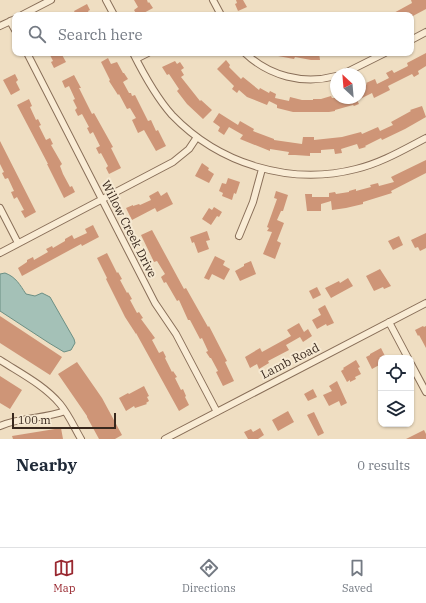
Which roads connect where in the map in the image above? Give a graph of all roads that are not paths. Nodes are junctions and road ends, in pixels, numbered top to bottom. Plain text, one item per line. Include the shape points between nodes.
1 (51, 0) edge
2 (106, 0) edge
3 (213, 0) edge
4 (28, 12) edge
5 (112, 12) edge
6 (219, 12) edge
7 (12, 20) edge
8 (0, 26) edge
9 (426, 32) edge
10 (414, 38) edge
11 (29, 56) edge
12 (135, 56) edge
13 (248, 56) edge
14 (379, 56) edge
15 (355, 68) edge
16 (330, 77) edge
17 (197, 137) junction
18 (426, 138) edge
19 (262, 169) junction
20 (102, 200) junction
21 (0, 208) edge
22 (239, 236) dead end
23 (18, 243) junction
24 (0, 253) edge
25 (426, 303) edge
26 (390, 322) junction
27 (406, 355) edge
28 (0, 360) edge
29 (414, 370) edge
30 (426, 392) edge
31 (65, 411) junction
32 (217, 412) junction
33 (0, 426) edge
34 (81, 439) edge
35 (165, 439) edge

1 - 4 street
2 - 5 street
3 - 6 street
7 - 8 street
9 - 10 street
11 - 20 street, Willow Creek Drive
12 - 17 street via 148,82 164,105
13 - 16 street via 264,68 285,77 312,80
14 - 15 street
17 - 19 street via 230,157
17 - 20 street via 189,149 173,162
18 - 19 street via 387,159 348,171 304,175
19 - 22 street via 253,202
20 - 23 street
20 - 32 street, Willow Creek Drive via 155,303 174,330
21 - 23 street
23 - 24 street
25 - 26 street, Lamb Road
26 - 27 street
26 - 32 street, Lamb Road
28 - 31 street via 42,387
29 - 30 street
31 - 33 street
31 - 34 street
32 - 35 street, Lamb Road

